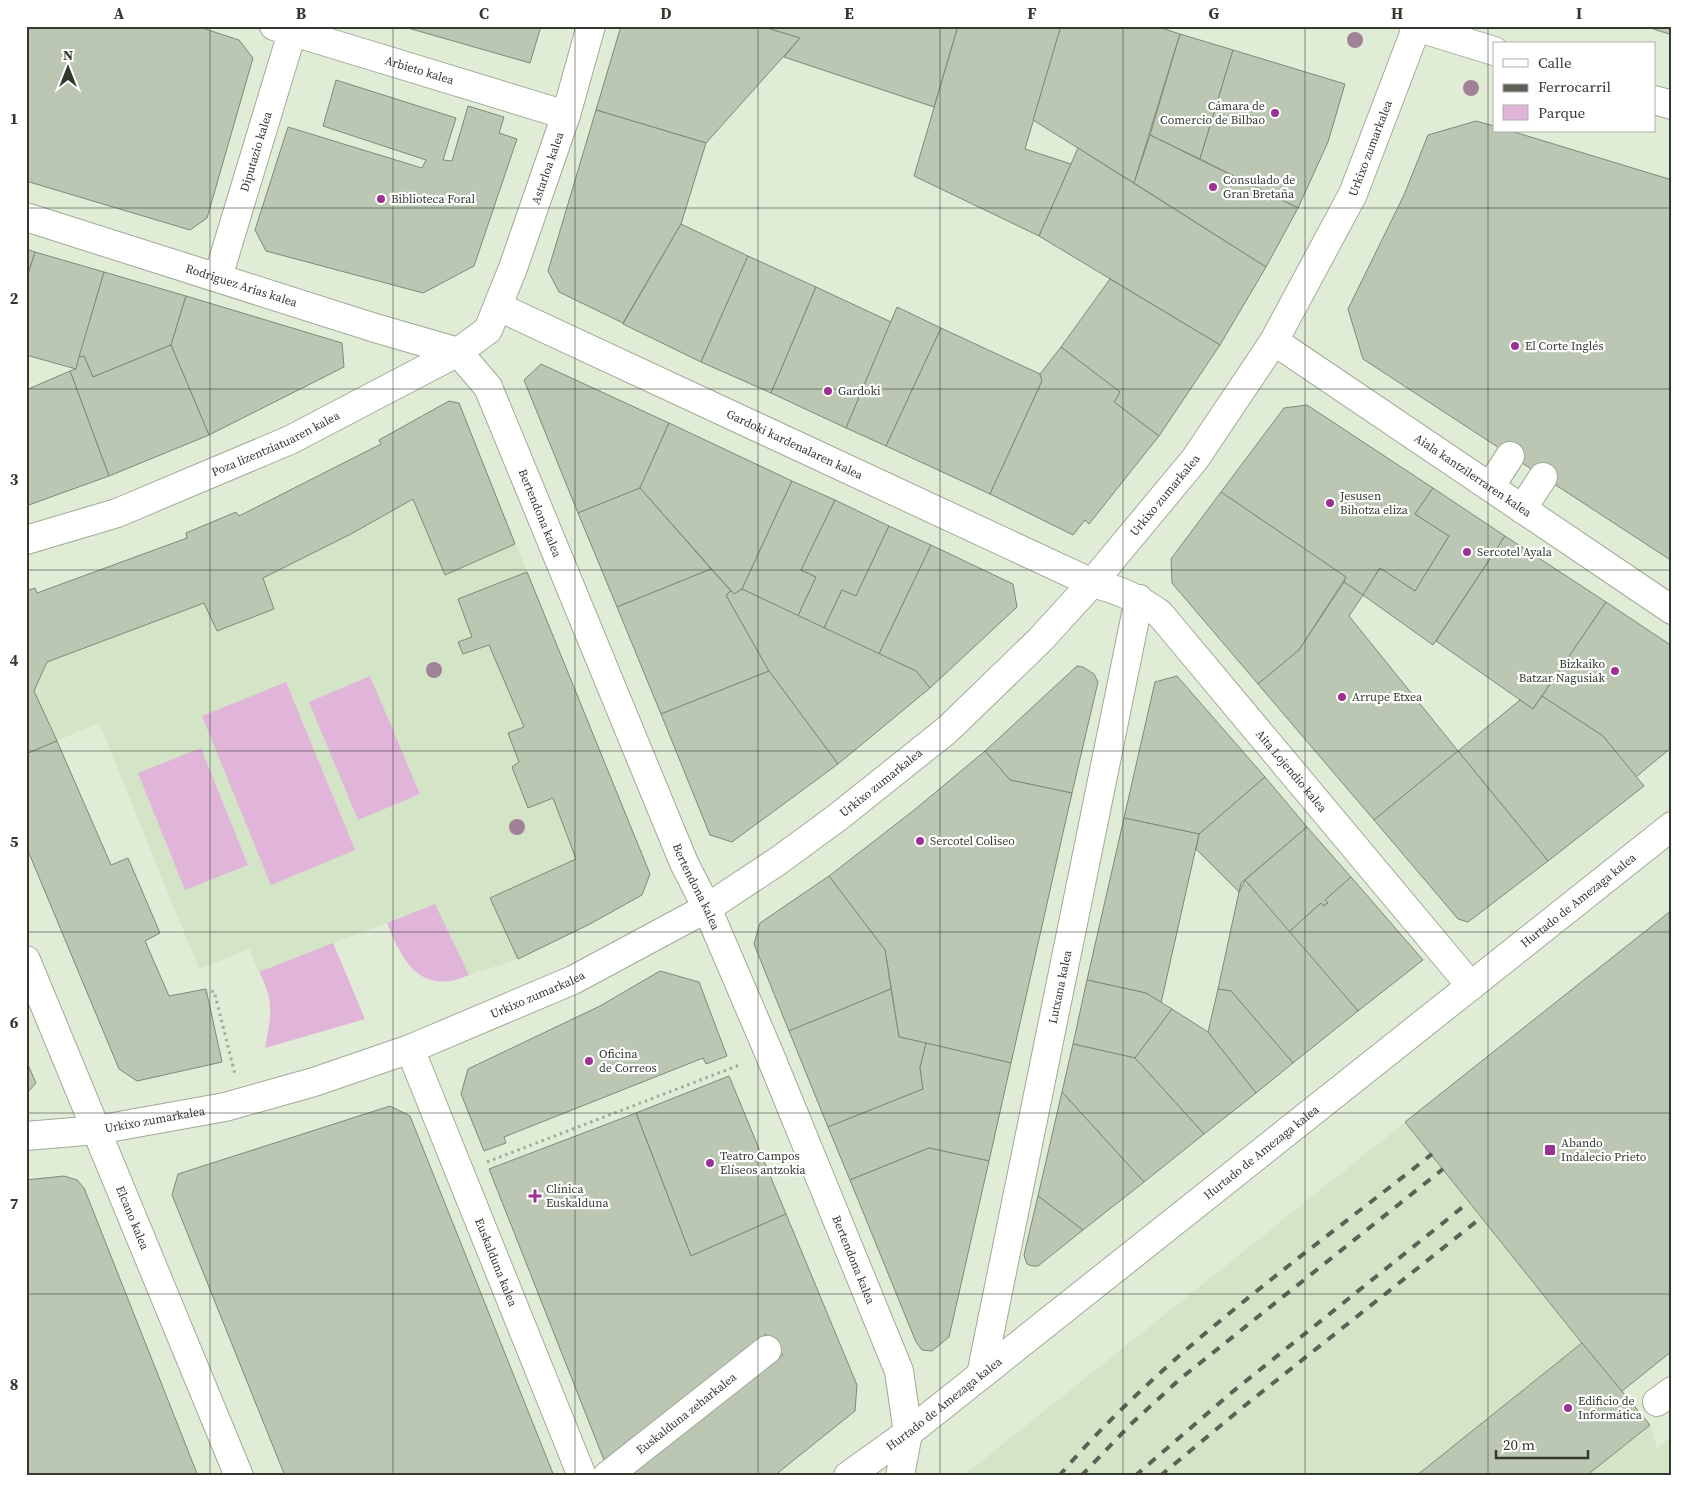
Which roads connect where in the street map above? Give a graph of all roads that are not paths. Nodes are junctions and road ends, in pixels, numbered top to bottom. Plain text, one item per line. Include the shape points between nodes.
1 (591, 26) edge
2 (1416, 27) edge
3 (287, 28) edge
4 (1493, 51) edge
5 (1656, 101) edge
6 (1672, 105) edge
7 (566, 115) junction
8 (26, 217) edge
9 (218, 277) junction
10 (498, 307) junction
11 (1274, 341) junction
12 (458, 352) junction
13 (1510, 456) dead end
14 (1543, 477) dead end
15 (1490, 486) junction
16 (1522, 509) junction
17 (26, 540) edge
18 (1092, 583) junction
19 (1139, 598) junction
20 (1672, 610) edge
21 (1672, 826) edge
22 (707, 908) junction
23 (26, 960) edge
24 (1471, 986) junction
25 (410, 1049) junction
26 (97, 1130) junction
27 (26, 1136) edge
28 (767, 1350) dead end
29 (980, 1375) junction
30 (908, 1433) junction
31 (240, 1476) edge
32 (582, 1476) edge
33 (607, 1476) edge
34 (848, 1476) edge
35 (900, 1476) edge

1 - 7 street, Astarloa kalea
2 - 4 street
2 - 11 street, Urkixo zumarkalea via 1353,194
3 - 7 street, Arbieto kalea
3 - 9 street, Diputazio kalea
5 - 6 street
7 - 10 street, Astarloa kalea
8 - 9 street, Rodriguez Arias kalea
9 - 12 street, Rodriguez Arias kalea
10 - 12 street, Poza lizentziatuaren kalea via 488,330
10 - 18 street, Gardoki kardenalaren kalea
11 - 15 street, Aiala kantzilerraren kalea
11 - 18 street, Urkixo zumarkalea via 1195,459
12 - 17 street, Poza lizentziatuaren kalea via 290,440 116,513
12 - 22 street, Bertendona kalea via 488,387 684,863
13 - 15 street
14 - 16 street
15 - 16 street, Aiala kantzilerraren kalea
16 - 20 street, Aiala kantzilerraren kalea
18 - 19 street, Aita Lojendio kalea
18 - 22 street, Urkixo zumarkalea via 1040,640 948,730 838,817
19 - 24 street, Aita Lojendio kalea via 1160,614
19 - 29 street, Lutxana kalea
21 - 24 street, Hurtado de Amezaga kalea
22 - 25 street, Urkixo zumarkalea via 573,980
22 - 30 street, Bertendona kalea via 899,1371
23 - 26 street, Elcano kalea
24 - 29 street, Hurtado de Amezaga kalea
25 - 26 street, Urkixo zumarkalea via 314,1082 226,1107
25 - 32 street, Euskalduna kalea
26 - 27 street, Urkixo zumarkalea
26 - 31 street, Elcano kalea
28 - 33 street, Euskalduna zeharkalea
29 - 30 street, Hurtado de Amezaga kalea
30 - 34 street, Hurtado de Amezaga kalea
30 - 35 street, Bertendona kalea

